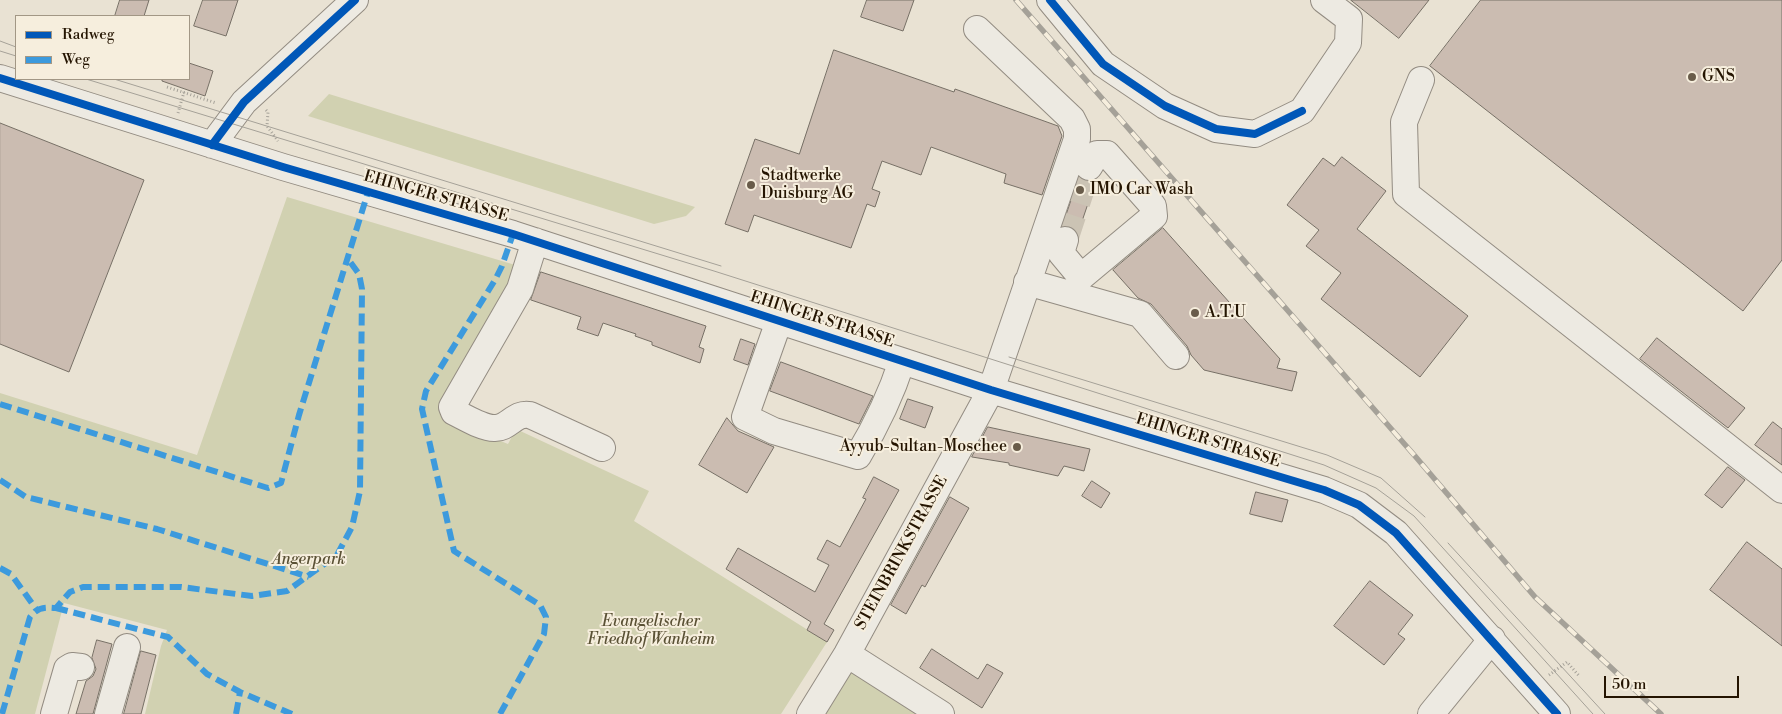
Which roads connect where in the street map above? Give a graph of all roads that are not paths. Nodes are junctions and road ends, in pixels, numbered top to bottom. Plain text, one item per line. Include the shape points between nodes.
1 (356, 0) edge
2 (1050, 0) edge
3 (1324, 0) edge
4 (977, 29) dead end
5 (0, 78) edge
6 (1420, 80) dead end
7 (212, 145) junction
8 (1089, 167) tunnel mouth
9 (1064, 240) tunnel mouth
10 (535, 241) junction
11 (1027, 282) junction
12 (779, 321) junction
13 (1176, 356) dead end
14 (902, 361) junction
15 (992, 390) junction
16 (602, 448) dead end
17 (1782, 490) edge
18 (1492, 639) junction
19 (127, 647) dead end
20 (847, 654) junction
21 (81, 667) dead end
22 (54, 714) edge
23 (108, 714) edge
24 (810, 714) edge
25 (941, 714) edge
26 (1431, 714) edge
27 (1557, 714) edge

1 - 7 street via 244,102
2 - 3 street via 1104,64 1165,106 1216,129 1255,134 1302,112 1348,43 1349,19
4 - 11 street, STEINBRINKSTRASSE via 1072,119 1077,129 1077,139
5 - 7 street, EHINGER STRASSE
6 - 17 street via 1404,122 1406,194
7 - 10 street, EHINGER STRASSE
8 - 9 street via 1097,154 1107,154 1153,206 1154,216 1081,277 1061,253
10 - 12 street, EHINGER STRASSE
10 - 16 street via 520,289 452,407 454,412 494,428 505,426 522,413 530,415
11 - 13 street via 1140,314
11 - 15 street, STEINBRINKSTRASSE
12 - 14 street, EHINGER STRASSE
12 - 14 street via 745,417 774,432 858,456 879,419
14 - 15 street, EHINGER STRASSE
15 - 18 street, EHINGER STRASSE via 1324,490 1359,505 1396,533
15 - 20 street, STEINBRINKSTRASSE
18 - 26 street
18 - 27 street, EHINGER STRASSE
19 - 23 street
20 - 24 street, STEINBRINKSTRASSE
20 - 25 street
21 - 22 street via 67,669

